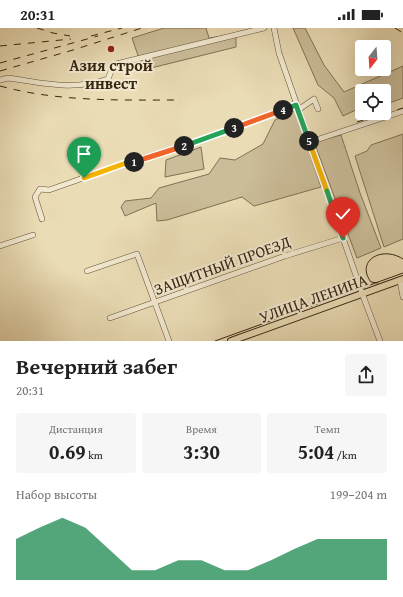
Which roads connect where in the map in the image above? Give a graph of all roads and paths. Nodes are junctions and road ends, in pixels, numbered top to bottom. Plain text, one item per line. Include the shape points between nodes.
1 (264, 28) edge
2 (274, 28) edge
3 (0, 80) edge
4 (297, 107) junction
5 (318, 109) dead end
6 (403, 112) edge
7 (310, 142) junction
8 (42, 219) dead end
9 (33, 234) dead end
10 (343, 238) junction
11 (0, 246) edge
12 (87, 272) dead end
13 (401, 280) edge
14 (362, 294) junction
15 (403, 297) edge
16 (155, 303) junction
17 (110, 318) dead end
18 (169, 341) edge
19 (231, 341) edge
20 (380, 341) edge

1 - 3 street via 116,64 108,79 95,83 64,86 8,78
2 - 4 street via 279,53
4 - 5 street via 314,99
4 - 7 street
4 - 8 street via 49,190 40,189 35,197
6 - 7 street
7 - 10 street
9 - 11 street
10 - 14 street
10 - 16 street, ЗАЩИТНЫЙ ПРОЕЗД via 292,253
12 - 16 street via 137,254
13 - 14 main road, УЛИЦА ЛЕНИНА
13 - 15 street
14 - 19 main road, УЛИЦА ЛЕНИНА
14 - 20 street
16 - 17 street, ЗАЩИТНЫЙ ПРОЕЗД
16 - 18 street

